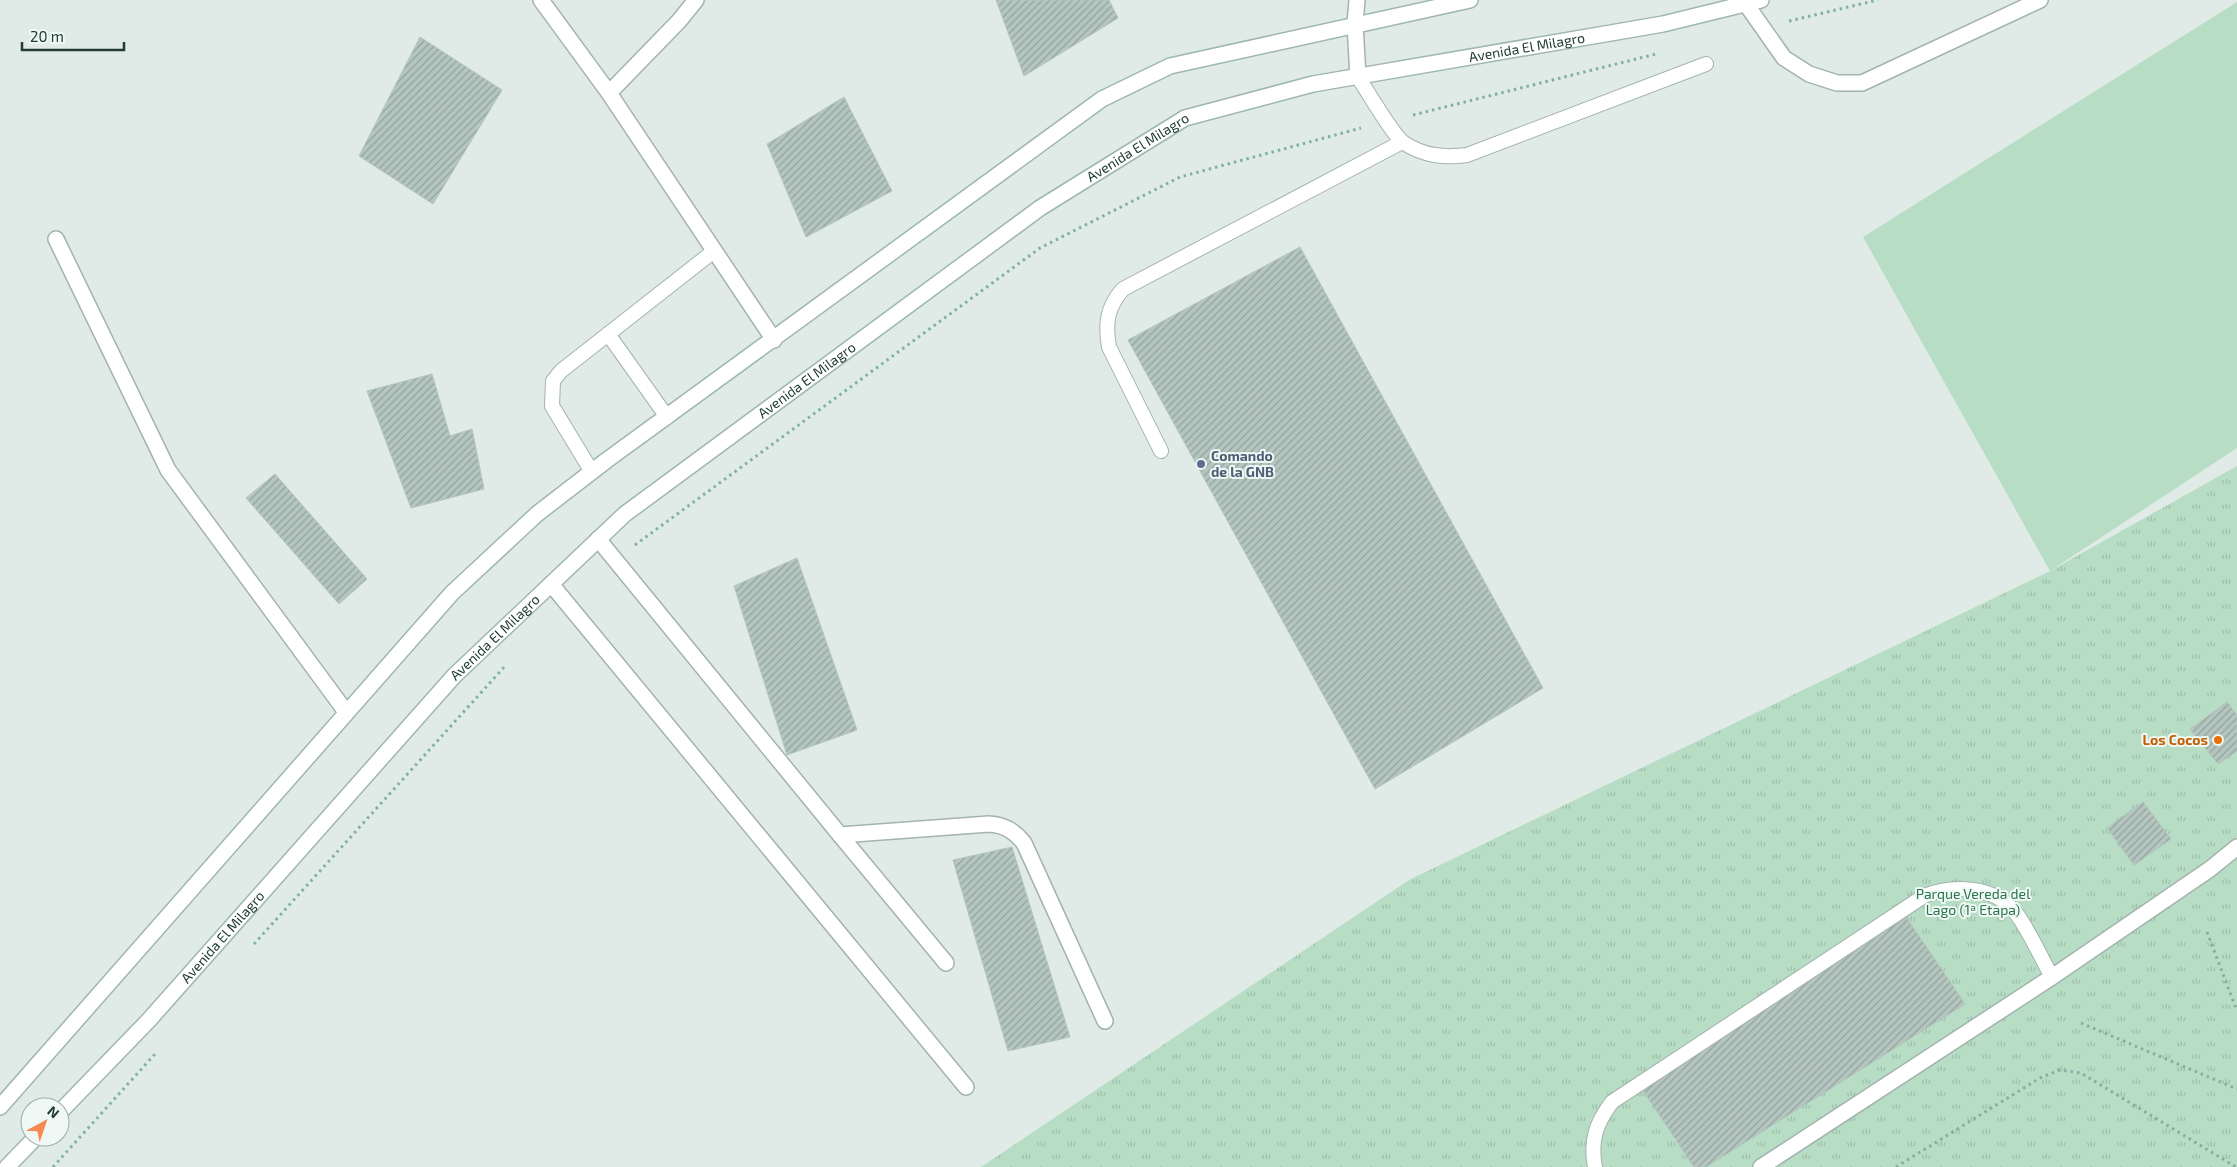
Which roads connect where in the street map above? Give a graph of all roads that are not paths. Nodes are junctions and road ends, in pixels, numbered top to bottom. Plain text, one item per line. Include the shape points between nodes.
1 (541, 0) edge
2 (696, 0) edge
3 (1357, 0) edge
4 (1470, 0) edge
5 (1761, 0) edge
6 (2040, 0) edge
7 (1746, 4) junction
8 (1355, 24) junction
9 (1706, 64) dead end
10 (1358, 76) junction
11 (609, 93) junction
12 (1402, 142) junction
13 (56, 239) dead end
14 (714, 251) junction
15 (608, 334) junction
16 (774, 340) junction
17 (666, 417) junction
18 (1161, 451) dead end
19 (592, 472) junction
20 (598, 539) junction
21 (551, 584) junction
22 (346, 712) junction
23 (840, 835) junction
24 (2237, 847) edge
25 (946, 963) dead end
26 (2052, 977) junction
27 (1105, 1021) dead end
28 (966, 1087) dead end
29 (70, 1102) edge
30 (0, 1107) edge
31 (26, 1147) edge
32 (7, 1167) edge
33 (1594, 1167) edge
34 (1761, 1167) edge

1 - 11 main road
2 - 11 main road
3 - 8 main road
4 - 8 main road
5 - 7 main road, Avenida El Milagro
6 - 7 main road via 1862,84 1837,83 1809,74 1784,58
7 - 10 main road, Avenida El Milagro via 1663,24
8 - 10 main road
8 - 16 main road via 1170,66 1102,99
9 - 12 lane via 1467,155 1447,158
10 - 12 lane
10 - 20 main road, Avenida El Milagro via 1313,84 1185,118 1040,208 625,514
11 - 14 main road
12 - 18 lane via 1123,289 1114,300 1106,332 1109,347
13 - 22 main road via 168,470
14 - 15 lane
14 - 16 main road
15 - 17 lane
15 - 19 lane via 553,381 552,406
16 - 17 main road
17 - 19 main road
19 - 22 main road via 537,514 452,593
20 - 21 main road, Avenida El Milagro
20 - 23 main road
21 - 28 main road
21 - 29 main road, Avenida El Milagro via 454,676 148,1020
22 - 30 main road
23 - 25 main road
23 - 27 main road via 989,824 1000,825 1016,834 1024,843
24 - 26 main road
26 - 33 lane via 2015,912 2004,903 1964,888 1935,891 1612,1102 1601,1116 1594,1134
26 - 34 main road
31 - 32 main road

